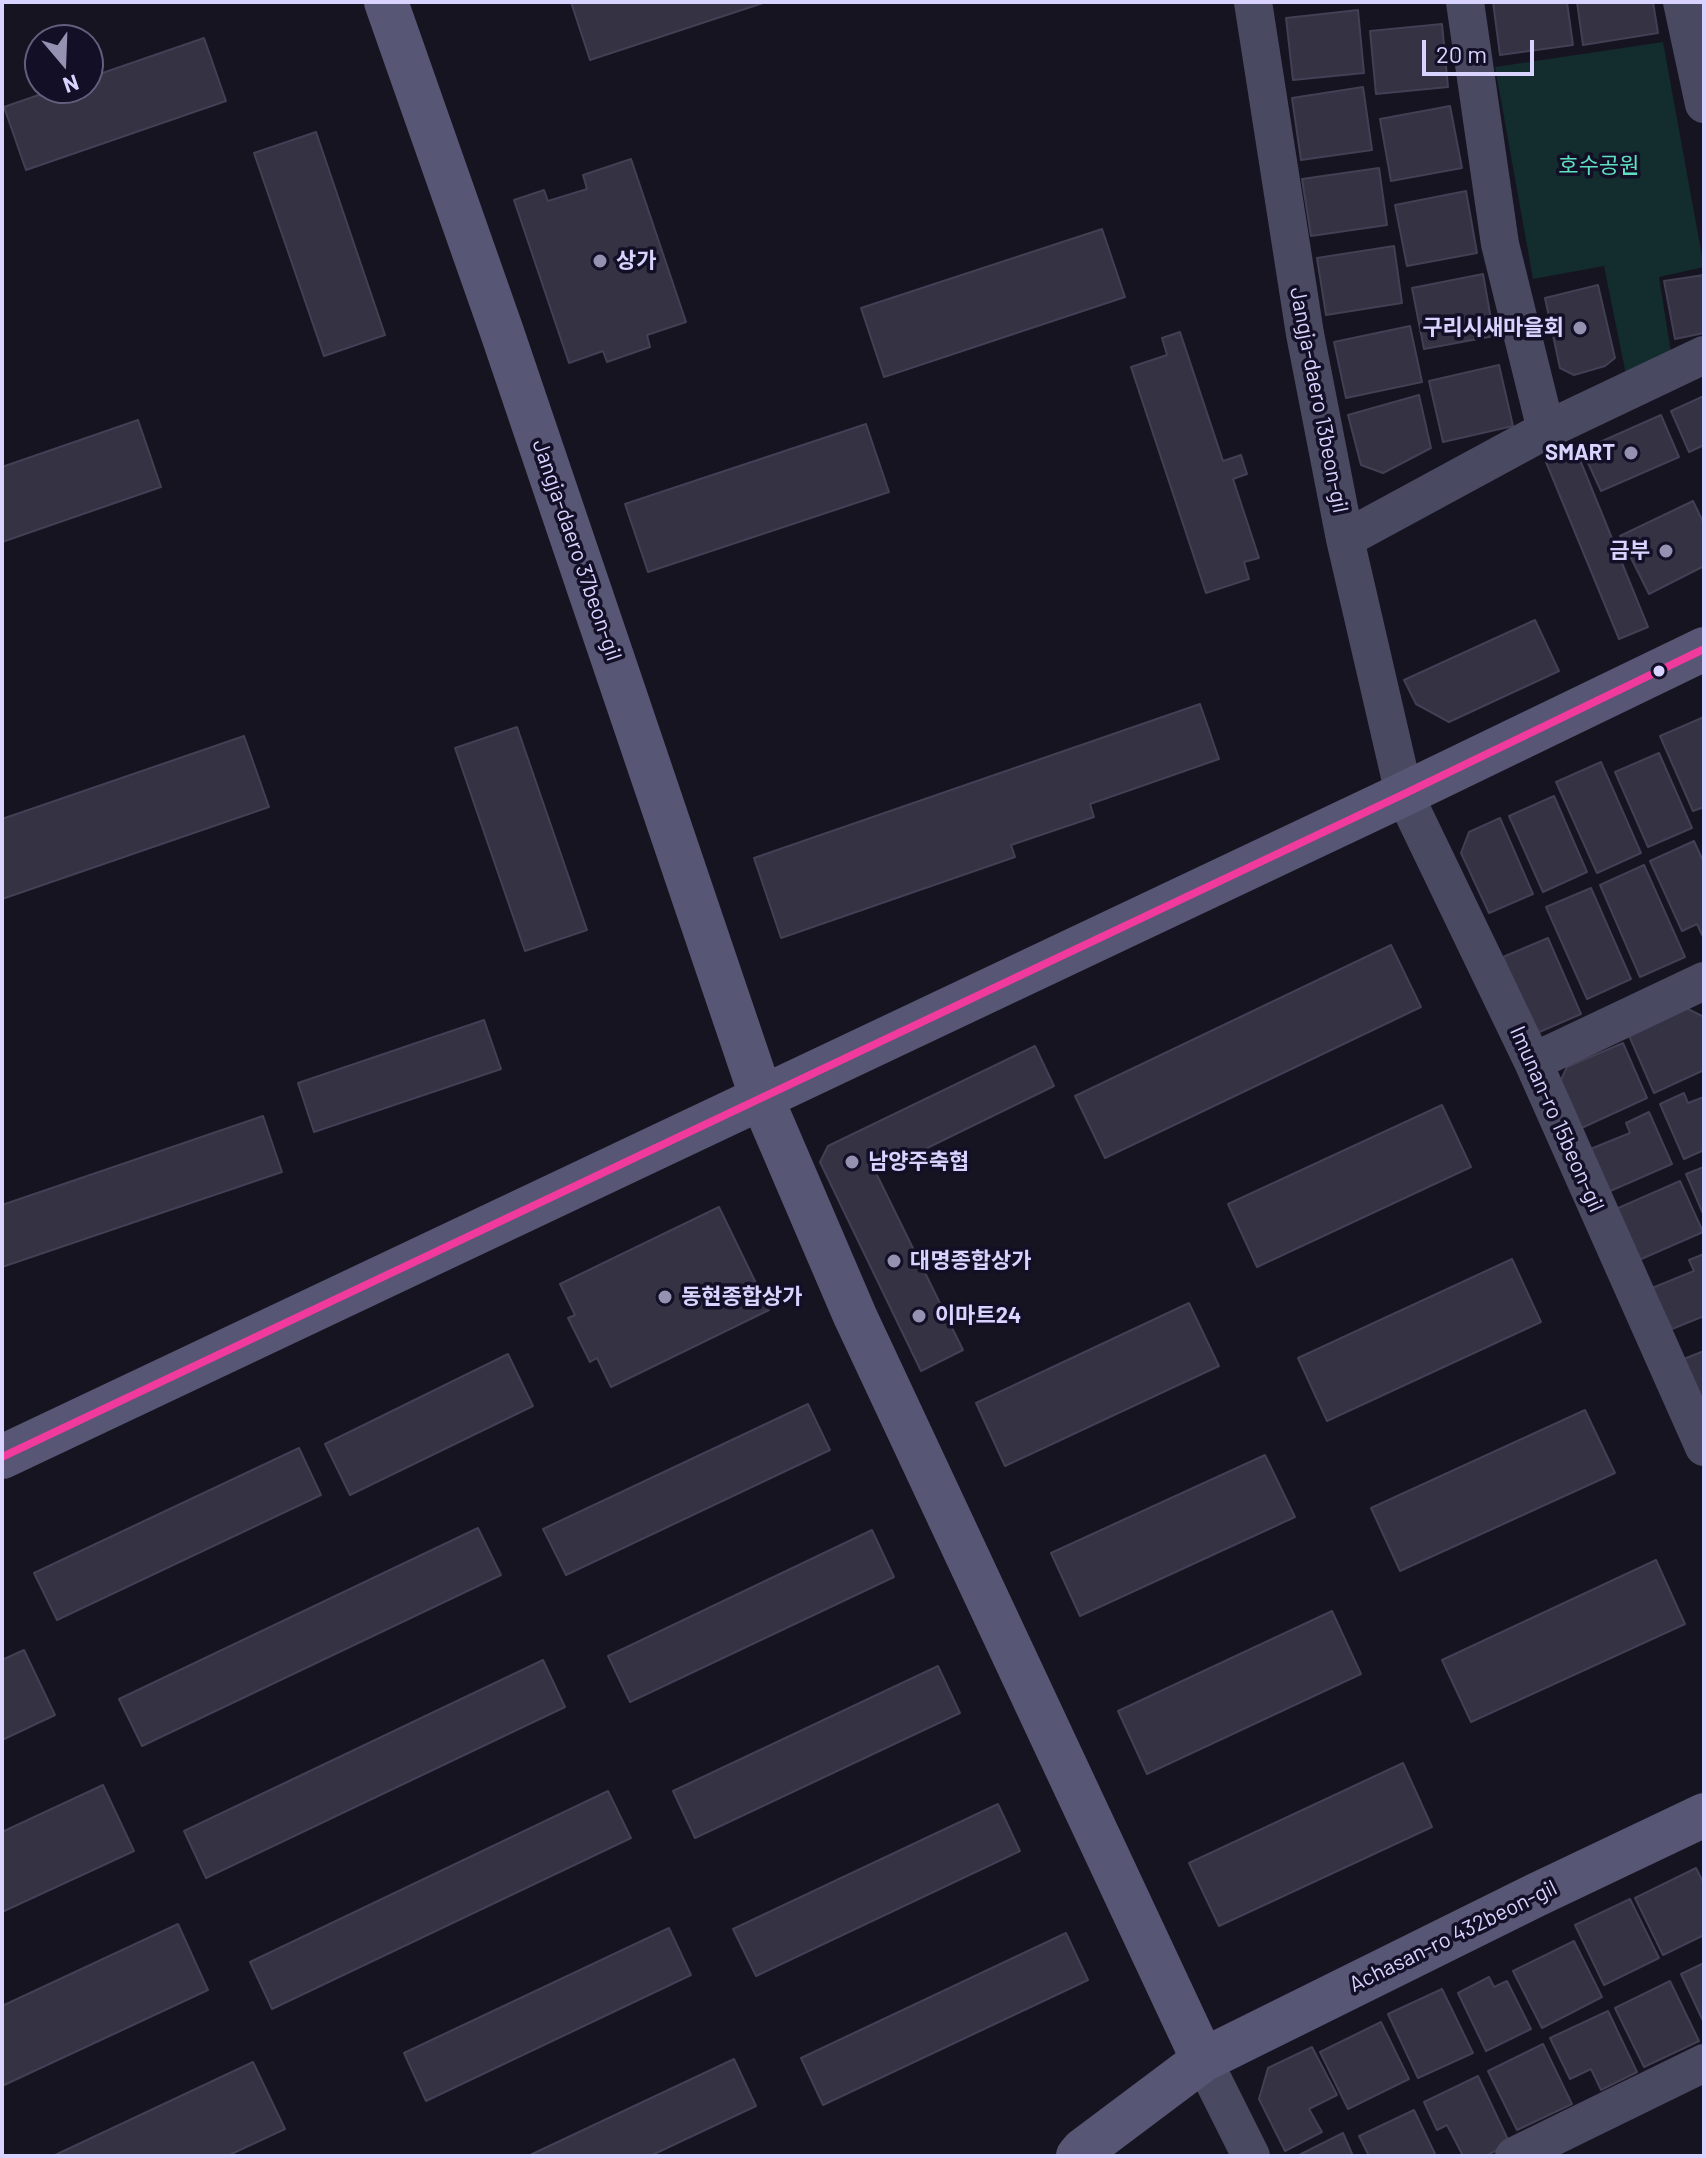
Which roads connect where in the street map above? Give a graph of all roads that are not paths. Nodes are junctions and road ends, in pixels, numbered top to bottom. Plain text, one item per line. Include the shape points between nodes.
1 (386, 2) edge
2 (1253, 2) edge
3 (1465, 2) edge
4 (1682, 2) edge
5 (1704, 104) edge
6 (1704, 355) edge
7 (1546, 430) junction
8 (1345, 539) junction
9 (1704, 649) edge
10 (1404, 794) junction
11 (1704, 981) edge
12 (1533, 1062) junction
13 (762, 1099) junction
14 (1704, 1447) edge
15 (2, 1457) edge
16 (1704, 1815) edge
17 (1203, 2060) junction
18 (1704, 2063) edge
19 (1519, 2155) edge
20 (1078, 2156) edge
21 (1251, 2156) edge

1 - 13 street, Jangja-daero 37beon-gil
2 - 8 street, Jangja-daero 13beon-gil via 1305,334
3 - 7 street via 1500,244
4 - 5 street
6 - 7 street
7 - 8 street
8 - 10 street, Jangja-daero 13beon-gil
9 - 10 street
10 - 12 street, Imunan-ro 15beon-gil
10 - 13 street
11 - 12 street
12 - 14 street, Imunan-ro 15beon-gil
13 - 15 street
13 - 17 street, Jangja-daero 37beon-gil via 855,1316
16 - 17 street, Achasan-ro 432beon-gil
17 - 20 street, Achasan-ro 432beon-gil
17 - 21 street
18 - 19 street

